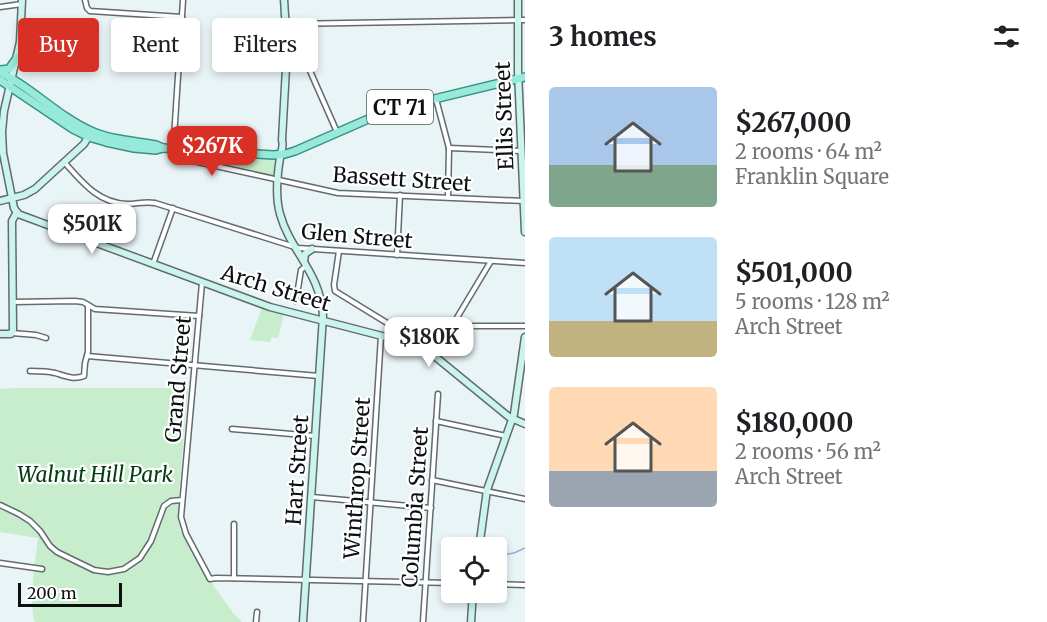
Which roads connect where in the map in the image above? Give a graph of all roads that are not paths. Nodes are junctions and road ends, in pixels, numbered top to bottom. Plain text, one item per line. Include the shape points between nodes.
1 (85, 0) edge
2 (183, 0) edge
3 (284, 0) edge
4 (518, 0) edge
5 (21, 2) edge
6 (0, 8) edge
7 (182, 17) junction
8 (21, 18) edge
9 (286, 18) edge
10 (522, 20) edge
11 (318, 24) edge
12 (18, 51) edge
13 (17, 58) junction
14 (0, 71) edge
15 (286, 72) edge
16 (311, 72) edge
17 (522, 77) edge
18 (0, 80) edge
19 (11, 82) junction
20 (436, 98) junction
21 (58, 118) junction
22 (70, 118) junction
23 (337, 132) junction
24 (90, 134) junction
25 (449, 148) junction
26 (173, 149) junction
27 (522, 151) junction
28 (280, 155) junction
29 (64, 162) junction
30 (278, 180) junction
31 (400, 195) junction
32 (13, 198) junction
33 (448, 198) junction
34 (0, 201) edge
35 (524, 201) edge
36 (172, 208) junction
37 (17, 212) junction
38 (525, 232) edge
39 (296, 248) junction
40 (312, 249) junction
41 (339, 251) junction
42 (396, 255) junction
43 (491, 261) junction
44 (305, 263) junction
45 (525, 263) edge
46 (153, 265) junction
47 (202, 283) junction
48 (296, 301) dead end
49 (13, 302) junction
50 (88, 306) junction
51 (199, 316) junction
52 (323, 321) junction
53 (400, 326) dead end
54 (452, 326) junction
55 (525, 326) edge
56 (12, 333) junction
57 (0, 334) edge
58 (381, 335) junction
59 (525, 337) edge
60 (46, 338) dead end
61 (87, 356) junction
62 (434, 356) junction
63 (195, 365) junction
64 (30, 372) dead end
65 (320, 376) junction
66 (438, 394) dead end
67 (512, 419) junction
68 (436, 421) junction
69 (525, 424) edge
70 (232, 429) dead end
71 (506, 435) junction
72 (316, 436) junction
73 (432, 480) junction
74 (487, 490) junction
75 (312, 497) junction
76 (182, 500) junction
77 (525, 500) edge
78 (370, 502) junction
79 (0, 505) edge
80 (431, 508) junction
81 (234, 524) dead end
82 (481, 537) edge
83 (0, 562) edge
84 (42, 569) dead end
85 (234, 578) junction
86 (306, 580) junction
87 (365, 581) junction
88 (426, 583) junction
89 (441, 583) edge
90 (507, 584) edge
91 (525, 585) edge
92 (472, 603) edge
93 (257, 612) dead end
94 (256, 622) edge
95 (303, 622) edge
96 (363, 622) edge
97 (423, 622) edge
98 (471, 622) edge

1 - 7 street via 87,9 92,11
2 - 7 street
3 - 9 street
4 - 10 street, Ellis Street
5 - 6 street
5 - 8 street
7 - 26 street
10 - 11 street
10 - 17 street, Ellis Street
12 - 13 street
13 - 14 main road via 9,69
13 - 19 street
14 - 19 main road, CT 71
15 - 28 street, Hart Street
16 - 23 street
17 - 20 main road, CT 71
17 - 27 street, Ellis Street
18 - 19 main road, CT 71
19 - 21 main road, CT 71
19 - 22 main road, CT 71
19 - 32 street via 2,138
20 - 23 main road, CT 71 via 389,110
20 - 25 street
21 - 22 main road
21 - 24 main road, CT 71 via 76,131
22 - 24 main road, CT 71
23 - 28 main road, CT 71
24 - 26 main road, CT 71
24 - 29 street
25 - 27 street
25 - 33 street
26 - 28 main road, CT 71
26 - 30 street, Bassett Street via 177,158
27 - 35 street, Ellis Street
28 - 30 street, Hart Street
29 - 32 street via 32,192
29 - 36 street, Glen Street via 104,199 126,204 152,202
30 - 31 street, Bassett Street via 338,193
30 - 39 street, Hart Street via 279,211
31 - 33 street, Bassett Street
31 - 42 street
32 - 34 street
32 - 37 street
33 - 35 street, Bassett Street
35 - 38 street, Ellis Street
36 - 39 street, Glen Street
36 - 46 street
37 - 46 street, Arch Street
37 - 49 street via 12,222
39 - 40 street, Glen Street
39 - 44 street, Hart Street
40 - 41 street, Glen Street
40 - 44 street via 305,254
41 - 42 street, Glen Street
41 - 53 street via 335,291 392,326
42 - 43 street, Glen Street
43 - 45 street, Glen Street
43 - 54 street
44 - 48 street
44 - 52 street, Hart Street via 320,293
46 - 47 street, Arch Street
47 - 51 street, Grand Street
47 - 52 street, Arch Street via 271,308
49 - 50 street via 75,301
49 - 56 street
50 - 51 street
50 - 61 street
51 - 63 street, Grand Street
52 - 58 street, Arch Street
52 - 65 street, Hart Street
54 - 55 street
54 - 62 street
56 - 57 street
56 - 60 street
58 - 62 street, Arch Street via 413,344
58 - 78 street, Winthrop Street
59 - 67 street
61 - 63 street
61 - 64 street via 81,378
62 - 67 street, Arch Street
63 - 65 street
63 - 76 street, Grand Street
65 - 72 street, Hart Street
66 - 68 street, Columbia Street
67 - 69 street, Arch Street
67 - 71 street
68 - 71 street
68 - 73 street, Columbia Street
70 - 72 street
71 - 74 street
72 - 75 street, Hart Street
73 - 74 street
73 - 80 street, Columbia Street
74 - 77 street
74 - 82 street
75 - 78 street
75 - 86 street, Hart Street
76 - 79 street via 164,506 148,548 138,559 112,572 99,571 64,556 51,547 30,521
76 - 85 street, Grand Street via 183,527 210,579
78 - 80 street
78 - 87 street, Winthrop Street
80 - 88 street, Columbia Street
81 - 85 street
83 - 84 street
85 - 86 street
86 - 87 street
86 - 95 street, Hart Street
87 - 88 street
87 - 96 street, Winthrop Street
88 - 89 street
88 - 97 street, Columbia Street
90 - 91 street
92 - 98 street
93 - 94 street

